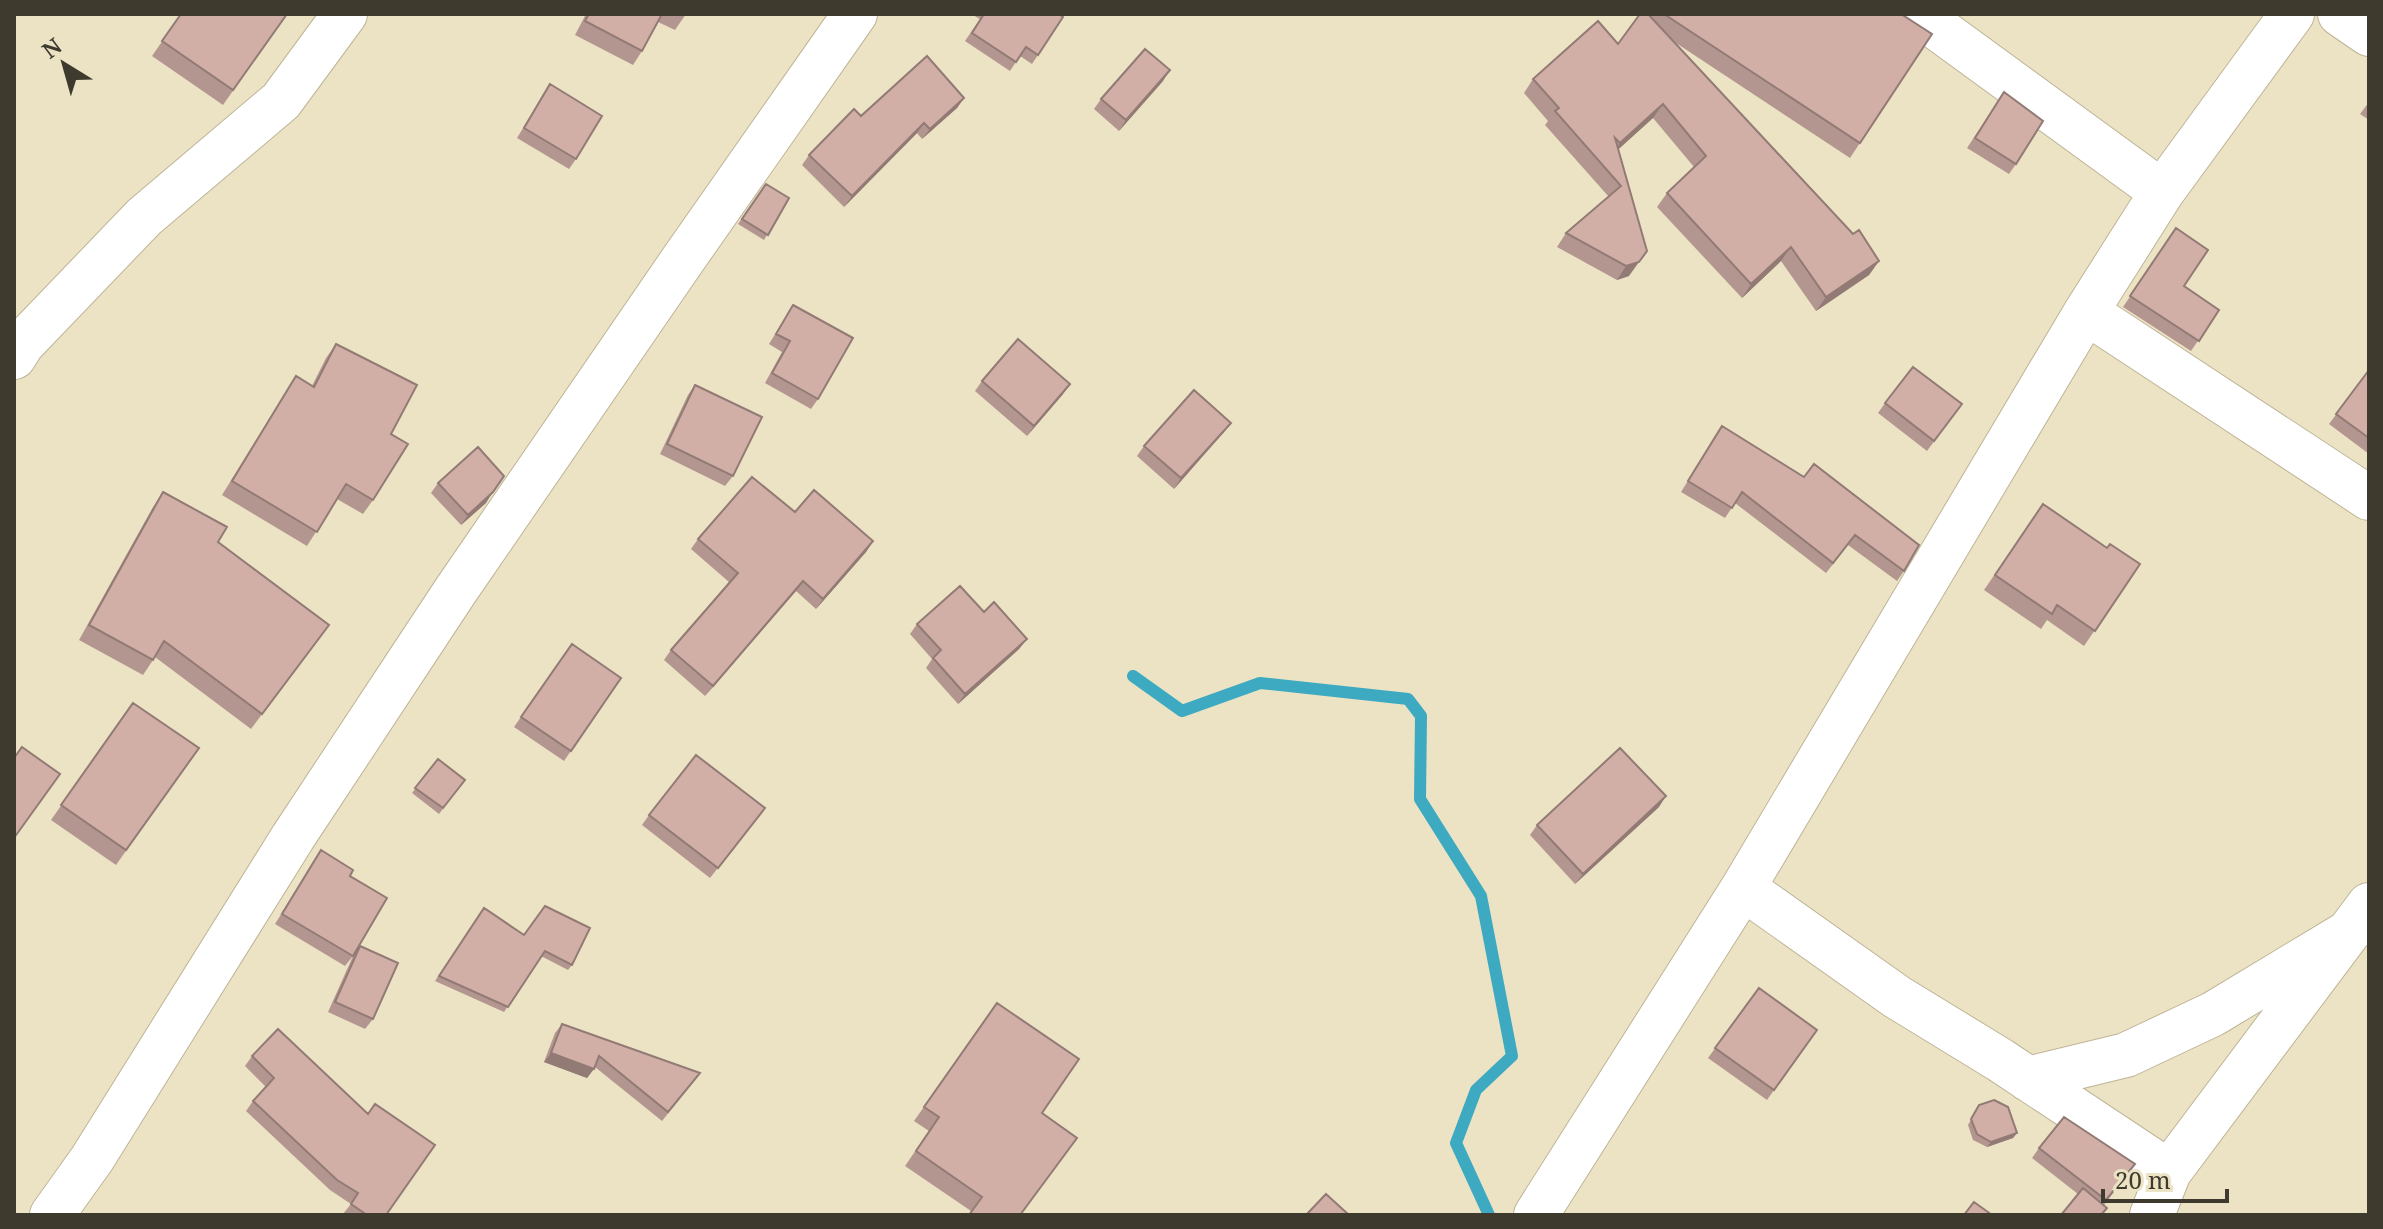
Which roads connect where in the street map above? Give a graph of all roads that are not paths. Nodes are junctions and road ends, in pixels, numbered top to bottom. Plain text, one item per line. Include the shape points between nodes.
1 (345, 14) edge
2 (855, 14) edge
3 (1918, 14) edge
4 (2292, 14) edge
5 (2340, 14) edge
6 (2369, 34) edge
7 (2162, 192) junction
8 (2086, 312) junction
9 (14, 357) edge
10 (2369, 498) edge
11 (1743, 888) junction
12 (2359, 918) edge
13 (2028, 1079) junction
14 (2169, 1172) junction
15 (52, 1215) edge
16 (1536, 1215) edge
17 (2152, 1215) edge

1 - 9 street via 281,101 144,217
2 - 15 street via 456,590
3 - 7 street
4 - 7 street
5 - 6 street
7 - 8 street
8 - 10 street
8 - 11 street
11 - 13 street via 1897,997
11 - 16 street
12 - 13 street via 2213,1014 2126,1055
12 - 14 street
13 - 14 street
14 - 17 street

